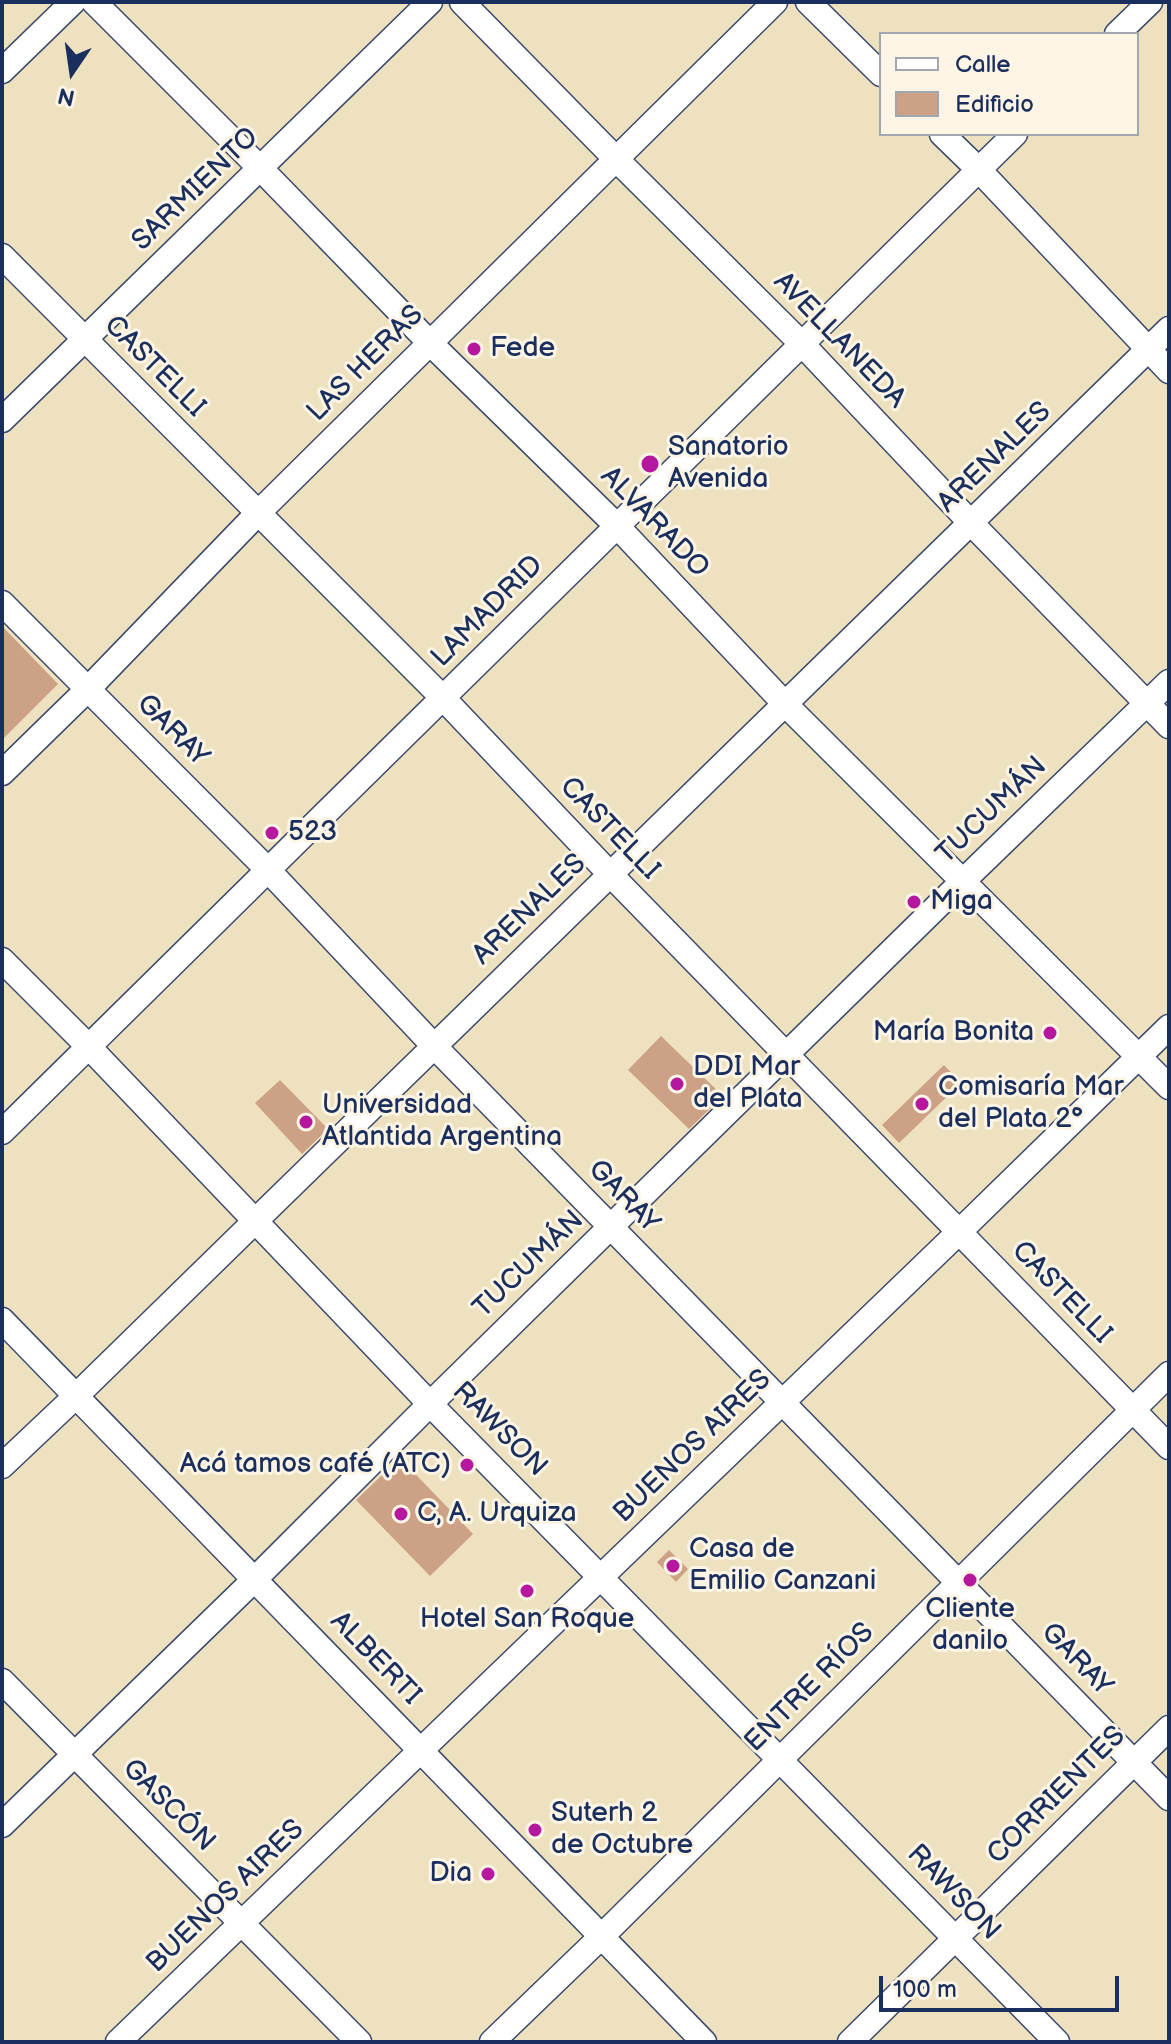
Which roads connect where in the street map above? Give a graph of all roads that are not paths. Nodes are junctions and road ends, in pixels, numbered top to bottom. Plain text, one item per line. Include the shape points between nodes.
1 (73, 2) edge
2 (94, 2) edge
3 (430, 2) edge
4 (462, 2) edge
5 (775, 2) edge
6 (808, 2) edge
7 (1150, 2) edge
8 (1164, 2) edge
9 (1169, 7) edge
10 (1119, 32) edge
11 (2, 71) edge
12 (879, 72) edge
13 (944, 136) edge
14 (1013, 136) edge
15 (616, 159) junction
16 (261, 169) junction
17 (979, 170) junction
18 (2, 256) edge
19 (1169, 329) edge
20 (85, 341) junction
21 (430, 343) junction
22 (802, 344) junction
23 (1148, 350) junction
24 (1169, 371) edge
25 (2, 420) edge
26 (258, 513) junction
27 (971, 523) junction
28 (617, 526) junction
29 (2, 603) edge
30 (1169, 682) edge
31 (88, 689) junction
32 (443, 698) junction
33 (1147, 703) junction
34 (786, 705) junction
35 (1169, 726) edge
36 (2, 773) edge
37 (268, 870) junction
38 (610, 874) junction
39 (962, 882) junction
40 (2, 960) edge
41 (1169, 1027) edge
42 (434, 1046) junction
43 (89, 1047) junction
44 (786, 1055) junction
45 (1139, 1057) junction
46 (1169, 1087) edge
47 (2, 1132) edge
48 (255, 1222) junction
49 (611, 1227) junction
50 (959, 1232) junction
51 (2, 1320) edge
52 (1169, 1374) edge
53 (76, 1396) junction
54 (783, 1402) junction
55 (430, 1404) junction
56 (1133, 1410) junction
57 (1169, 1447) edge
58 (2, 1466) edge
59 (602, 1576) junction
60 (255, 1579) junction
61 (958, 1583) junction
62 (2, 1681) edge
63 (1169, 1728) edge
64 (421, 1750) junction
65 (74, 1755) junction
66 (780, 1760) junction
67 (1134, 1762) junction
68 (1169, 1798) edge
69 (2, 1825) edge
70 (242, 1923) junction
71 (601, 1937) junction
72 (955, 1938) junction
73 (118, 2042) edge
74 (359, 2042) edge
75 (492, 2042) edge
76 (704, 2042) edge
77 (850, 2042) edge
78 (1057, 2042) edge

1 - 11 street
2 - 16 street, ALVARADO
3 - 16 street, SARMIENTO
4 - 15 street, AVELLANEDA
5 - 15 street, LAS HERAS
6 - 12 street
7 - 10 street
8 - 9 street
13 - 17 street
14 - 17 street, LAMADRID
15 - 21 street, LAS HERAS
15 - 22 street, AVELLANEDA
16 - 20 street, SARMIENTO
16 - 21 street, ALVARADO
17 - 22 street, LAMADRID
17 - 23 street
18 - 20 street, CASTELLI
19 - 23 street, ARENALES
20 - 25 street, SARMIENTO
20 - 26 street, CASTELLI
21 - 26 street, LAS HERAS
21 - 28 street, ALVARADO
22 - 27 street, AVELLANEDA
22 - 28 street, LAMADRID
23 - 24 street
23 - 27 street, ARENALES
26 - 31 street, LAS HERAS
26 - 32 street, CASTELLI
27 - 33 street, AVELLANEDA
27 - 34 street, ARENALES
28 - 32 street, LAMADRID
28 - 34 street, ALVARADO
29 - 31 street, GARAY
30 - 33 street, TUCUMÁN
31 - 36 street, LAS HERAS
31 - 37 street, GARAY
32 - 37 street, LAMADRID
32 - 38 street, CASTELLI
33 - 35 street, AVELLANEDA
33 - 39 street, TUCUMÁN
34 - 38 street, ARENALES
34 - 39 street, ALVARADO
37 - 42 street, GARAY
37 - 43 street, LAMADRID
38 - 42 street, ARENALES
38 - 44 street, CASTELLI
39 - 44 street, TUCUMÁN
39 - 45 street, ALVARADO
40 - 43 street, RAWSON
41 - 45 street, BUENOS AIRES
42 - 48 street, ARENALES
42 - 49 street, GARAY
43 - 47 street, LAMADRID
43 - 48 street, RAWSON
44 - 49 street, TUCUMÁN
44 - 50 street, CASTELLI
45 - 46 street, ALVARADO
45 - 50 street, BUENOS AIRES
48 - 53 street, ARENALES
48 - 55 street, RAWSON
49 - 54 street, GARAY
49 - 55 street, TUCUMÁN
50 - 54 street, BUENOS AIRES
50 - 56 street, CASTELLI
51 - 53 street, ALBERTI
52 - 56 street, ENTRE RÍOS
53 - 58 street, ARENALES
53 - 60 street, ALBERTI
54 - 59 street, BUENOS AIRES
54 - 61 street, GARAY
55 - 59 street, RAWSON
55 - 60 street, TUCUMÁN
56 - 57 street, CASTELLI
56 - 61 street, ENTRE RÍOS
59 - 64 street, BUENOS AIRES
59 - 66 street, RAWSON
60 - 64 street, ALBERTI
60 - 65 street, TUCUMÁN
61 - 66 street, ENTRE RÍOS
61 - 67 street, GARAY
62 - 65 street, GASCÓN
63 - 67 street, CORRIENTES
64 - 70 street, BUENOS AIRES
64 - 71 street, ALBERTI
65 - 69 street, TUCUMÁN
65 - 70 street, GASCÓN
66 - 71 street, ENTRE RÍOS
66 - 72 street, RAWSON
67 - 68 street, GARAY
67 - 72 street, CORRIENTES
70 - 73 street, BUENOS AIRES
70 - 74 street, GASCÓN
71 - 75 street, ENTRE RÍOS
71 - 76 street, ALBERTI
72 - 77 street, CORRIENTES
72 - 78 street, RAWSON

